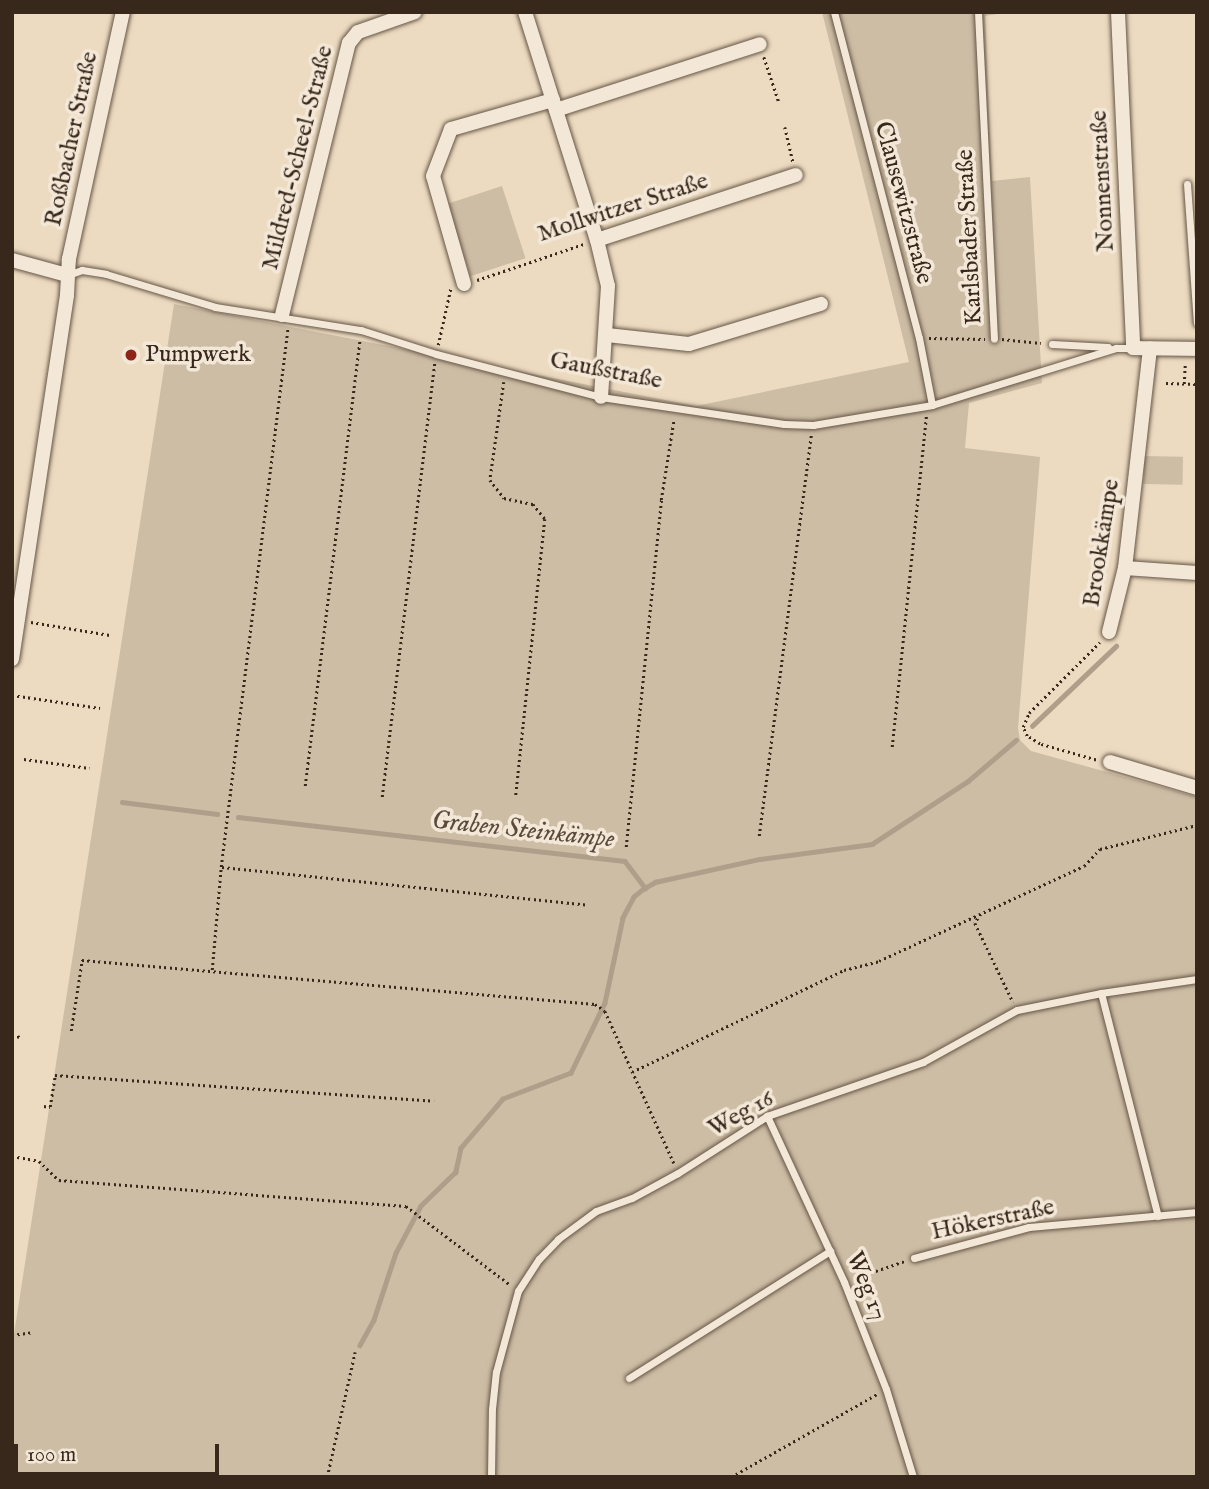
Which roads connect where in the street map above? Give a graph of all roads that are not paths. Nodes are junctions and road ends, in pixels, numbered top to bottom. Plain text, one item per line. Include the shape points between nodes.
1 (123, 12) edge
2 (415, 12) edge
3 (525, 12) edge
4 (834, 12) edge
5 (978, 12) edge
6 (1118, 12) edge
7 (760, 44) road end
8 (554, 105) junction
9 (796, 175) road end
10 (1187, 184) dead end
11 (597, 240) junction
12 (12, 260) edge
13 (67, 275) junction
14 (464, 284) road end
15 (821, 304) dead end
16 (286, 316) junction
17 (1197, 323) edge
18 (607, 335) junction
19 (994, 339) road end
20 (1052, 344) road end
21 (1116, 348) junction
22 (1133, 348) junction
23 (1150, 348) junction
24 (1191, 349) edge
25 (601, 397) junction
26 (930, 405) junction
27 (1125, 568) junction
28 (1197, 573) edge
29 (17, 614) edge
30 (1109, 632) road end
31 (12, 659) edge
32 (1110, 762) road end
33 (1197, 788) edge
34 (1197, 979) edge
35 (1101, 993) junction
36 (767, 1116) junction
37 (1197, 1212) edge
38 (1158, 1216) junction
39 (830, 1251) junction
40 (915, 1258) road end
41 (629, 1378) dead end
42 (491, 1477) edge
43 (913, 1477) edge

1 - 13 street, Roßbacher Straße
2 - 16 street, Mildred-Scheel-Straße via 358,32 349,43
3 - 8 street
4 - 26 lane, Clausewitzstraße via 919,338
5 - 19 lane, Karlsbader Straße
6 - 22 street, Nonnenstraße
7 - 8 street
8 - 11 street
8 - 14 street via 452,129 433,176
9 - 11 street, Mollwitzer Straße
10 - 17 lane
11 - 18 street via 608,286
12 - 13 street, Gaußstraße
13 - 16 lane, Gaußstraße via 82,270 106,274 215,307
13 - 29 street, Roßbacher Straße
15 - 18 street via 689,344
16 - 25 lane, Gaußstraße via 361,330
18 - 25 street
20 - 21 lane
21 - 22 lane, Gaußstraße
21 - 26 lane, Gaußstraße
22 - 23 street, Gaußstraße
23 - 24 street, Gaußstraße
23 - 27 street, Brookkämpe
25 - 26 lane, Gaußstraße via 813,425
27 - 28 street
27 - 30 street, Brookkämpe
29 - 31 street, Roßbacher Straße
32 - 33 street
34 - 35 lane, Weg 16
35 - 36 lane, Weg 16 via 1017,1010 923,1062
35 - 38 lane
36 - 39 lane, Weg 17
36 - 42 lane, Weg 16 via 678,1173 596,1211 539,1259 518,1291 496,1372
37 - 38 lane, Hökerstraße
38 - 40 lane, Hökerstraße via 1029,1227
39 - 41 lane
39 - 43 lane, Weg 17 via 886,1389

